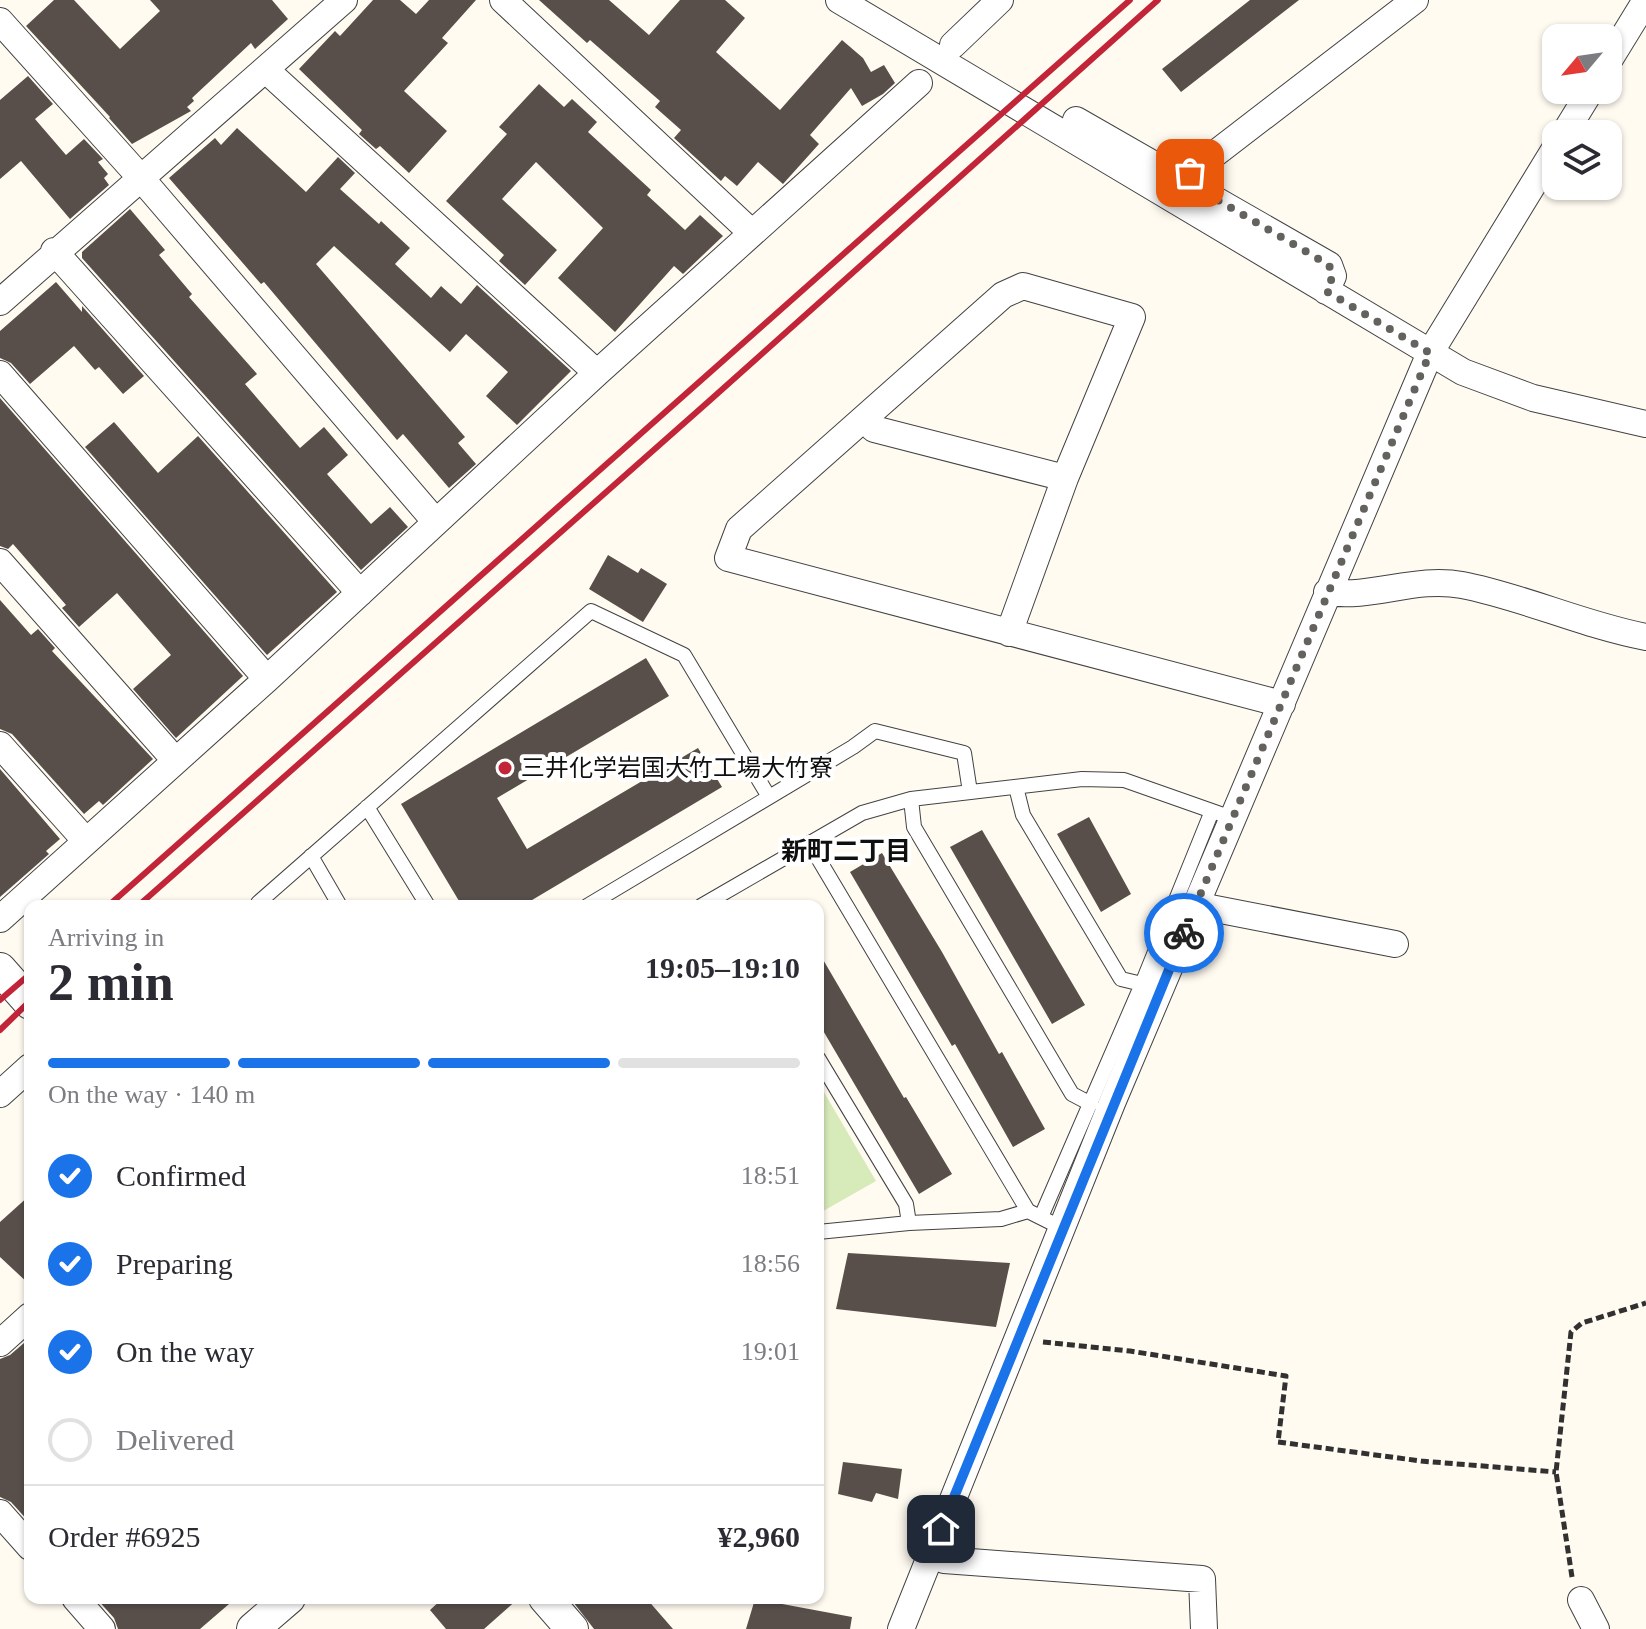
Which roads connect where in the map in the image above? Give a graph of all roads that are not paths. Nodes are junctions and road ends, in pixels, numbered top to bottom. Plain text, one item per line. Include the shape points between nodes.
1 (344, 0) edge
2 (503, 0) edge
3 (839, 0) edge
4 (1000, 0) edge
5 (1415, 0) edge
6 (1646, 0) edge
7 (0, 21) edge
8 (1622, 39) edge
9 (953, 45) dead end
10 (266, 70) junction
11 (919, 83) dead end
12 (1076, 120) dead end
13 (1542, 170) edge
14 (140, 177) junction
15 (1185, 181) junction
16 (752, 233) junction
17 (54, 251) junction
18 (1326, 291) junction
19 (0, 302) edge
20 (1430, 353) junction
21 (597, 373) junction
22 (0, 374) edge
23 (865, 419) junction
24 (1646, 424) edge
25 (1065, 478) junction
26 (435, 521) junction
27 (0, 562) edge
28 (1327, 592) junction
29 (360, 593) junction
30 (1009, 633) junction
31 (1646, 637) edge
32 (267, 679) junction
33 (1282, 704) junction
34 (0, 745) edge
35 (175, 760) junction
36 (1016, 787) junction
37 (970, 792) junction
38 (769, 797) junction
39 (911, 799) junction
40 (367, 807) junction
41 (1222, 815) junction
42 (86, 841) junction
43 (809, 843) junction
44 (311, 856) junction
45 (261, 900) edge
46 (337, 900) edge
47 (424, 900) edge
48 (597, 900) edge
49 (722, 900) edge
50 (1195, 905) junction
51 (0, 919) edge
52 (1395, 944) dead end
53 (0, 969) edge
54 (1142, 984) junction
55 (24, 996) edge
56 (824, 1068) edge
57 (24, 1072) edge
58 (0, 1094) edge
59 (1091, 1104) junction
60 (1044, 1219) junction
61 (909, 1223) junction
62 (824, 1231) edge
63 (24, 1325) edge
64 (0, 1343) edge
65 (0, 1513) edge
66 (24, 1540) edge
67 (931, 1554) junction
68 (1581, 1600) road end
69 (80, 1604) edge
70 (550, 1604) edge
71 (102, 1629) edge
72 (572, 1629) edge
73 (901, 1629) edge
74 (1204, 1629) edge
75 (1596, 1629) edge

1 - 10 street
2 - 16 street
3 - 18 street
4 - 9 street
5 - 15 street
6 - 8 street
7 - 14 street
10 - 14 street
10 - 21 street
11 - 16 street
12 - 15 street
13 - 20 street
14 - 17 street
14 - 26 street
15 - 18 street via 1329,265 1333,276
16 - 21 street
17 - 19 street
17 - 29 street
18 - 20 street
20 - 24 street via 1463,372 1533,398
20 - 28 street
21 - 26 street
22 - 32 street
23 - 25 street via 874,429
23 - 25 street via 1003,295 1023,286 1132,317
23 - 30 street via 739,529 728,558
25 - 30 street
26 - 29 street
27 - 35 street
28 - 31 street via 1345,595 1430,582 1462,585
28 - 33 street
29 - 32 street
30 - 33 street
32 - 35 street
33 - 41 street
34 - 42 street
35 - 42 street
36 - 37 lane
36 - 41 lane via 1124,780
36 - 54 lane via 1023,815 1121,979
37 - 38 lane via 964,753 875,731
37 - 39 lane
38 - 40 lane via 684,655 591,611
38 - 48 lane
39 - 43 lane via 862,813
39 - 59 lane via 914,827 1072,1094
40 - 44 lane
40 - 47 lane
41 - 50 street
41 - 54 lane
42 - 51 street
43 - 49 lane
43 - 60 lane
44 - 45 lane
44 - 46 lane
50 - 52 street
50 - 60 street via 1112,1103
53 - 55 street
54 - 59 lane
56 - 61 lane via 906,1204
57 - 58 street
59 - 60 lane
60 - 61 lane
60 - 67 street via 1019,1339
61 - 62 lane
63 - 64 street
65 - 66 street
67 - 73 street
67 - 74 street via 944,1560 1202,1579
68 - 75 street
69 - 71 street
70 - 72 street

